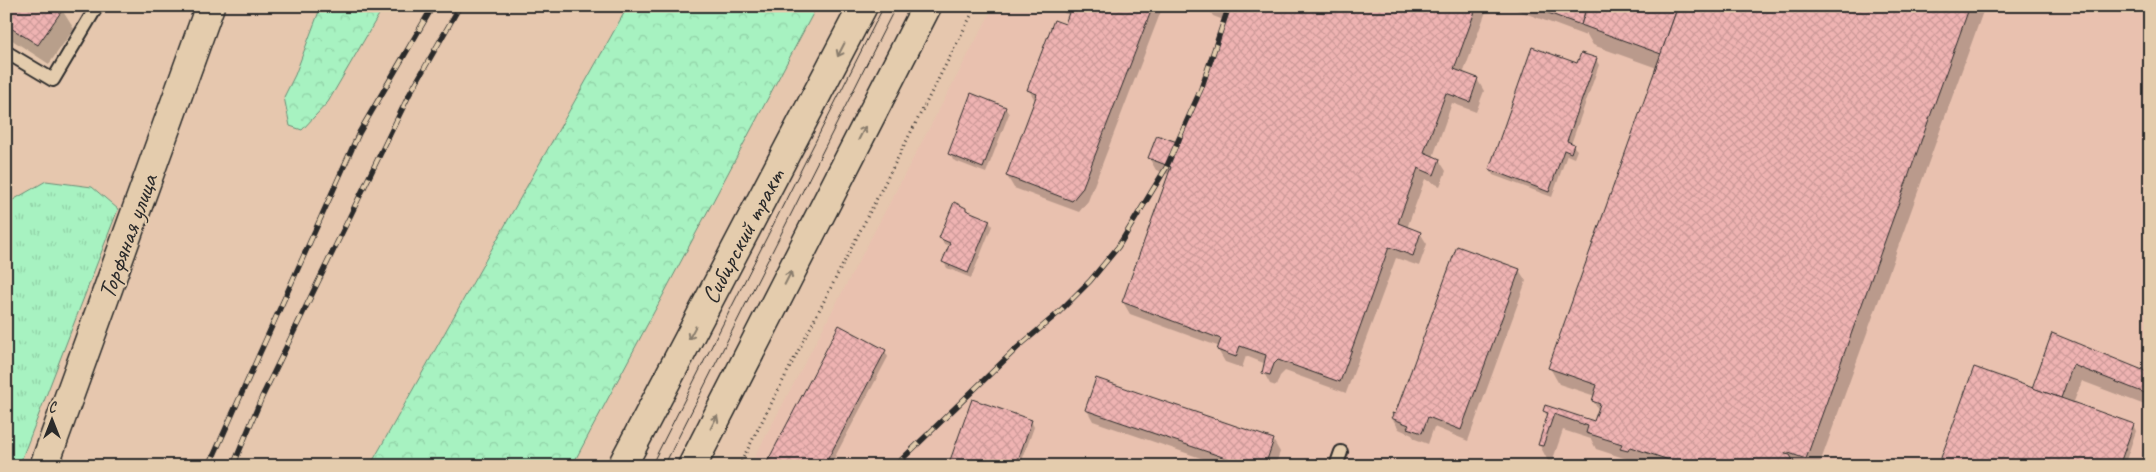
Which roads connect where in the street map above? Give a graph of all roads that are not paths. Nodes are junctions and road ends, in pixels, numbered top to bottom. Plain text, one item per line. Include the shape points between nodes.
1 (97, 6) edge
2 (210, 6) edge
3 (863, 6) edge
4 (927, 6) edge
5 (6, 52) edge
6 (1341, 452) dead end
7 (44, 466) edge
8 (622, 466) edge
9 (692, 466) edge
10 (1336, 466) edge

1 - 5 lane via 54,80
2 - 7 main road, Торфяная улица
3 -> 8 main road, Сибирский тракт
9 -> 4 main road
6 - 10 lane

